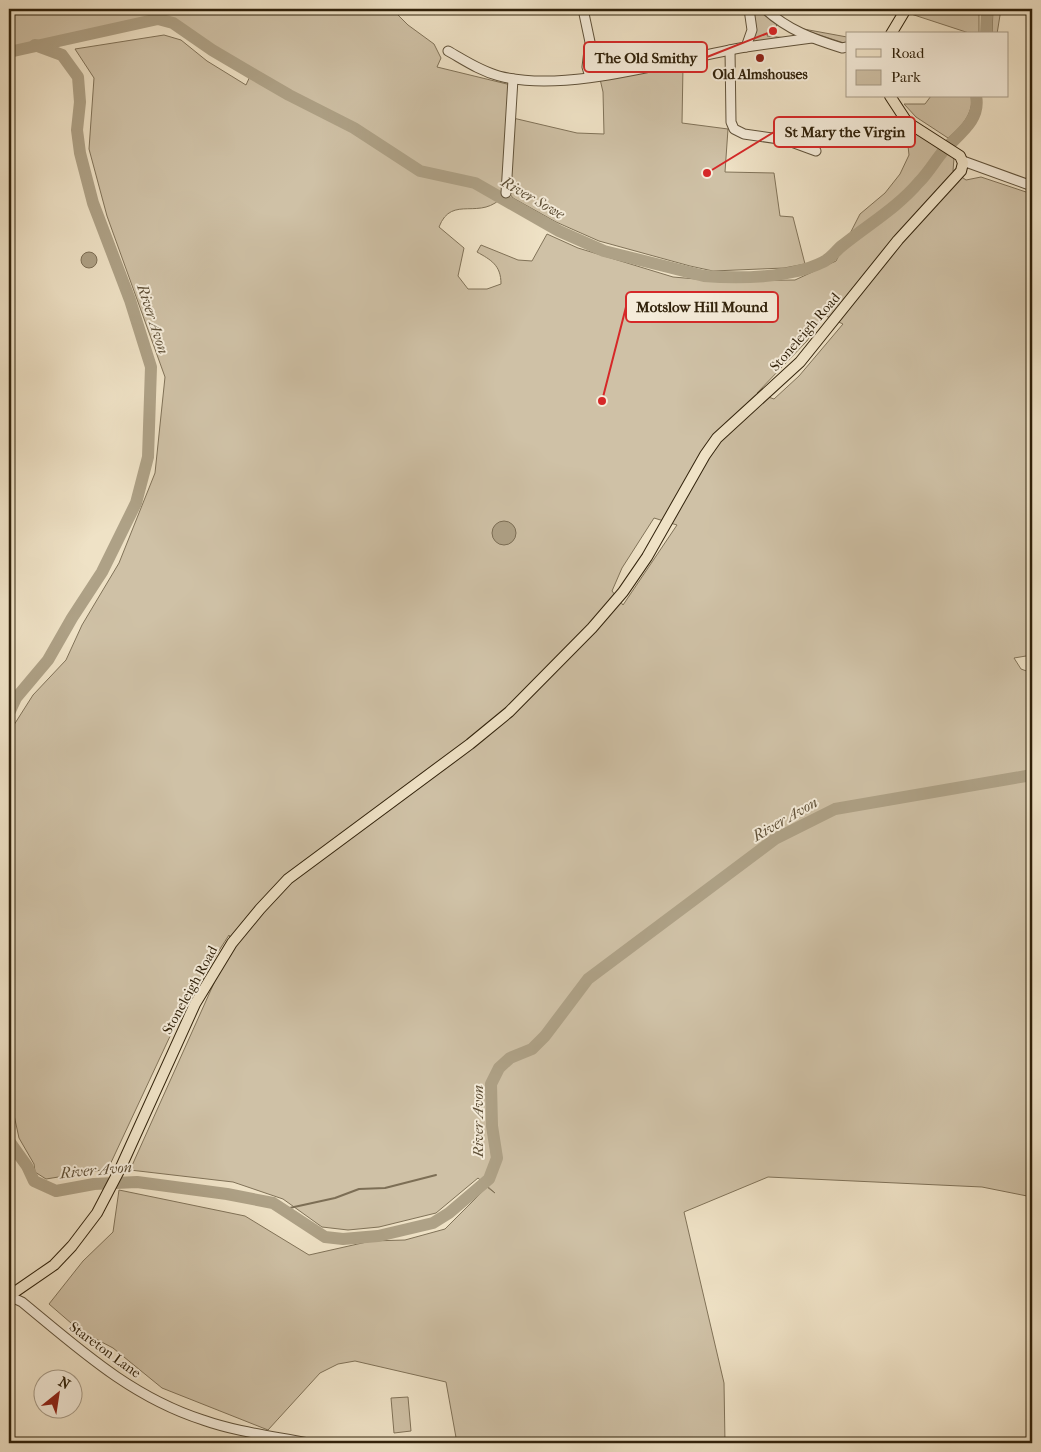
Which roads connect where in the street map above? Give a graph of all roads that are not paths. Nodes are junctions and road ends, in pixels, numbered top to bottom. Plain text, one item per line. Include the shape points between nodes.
1 (583, 9) edge
2 (749, 9) edge
3 (766, 9) edge
4 (906, 9) edge
5 (892, 32) edge
6 (812, 38) junction
7 (746, 47) junction
8 (846, 48) edge
9 (730, 50) junction
10 (448, 51) dead end
11 (590, 77) junction
12 (513, 79) junction
13 (891, 98) edge
14 (818, 151) dead end
15 (960, 157) junction
16 (1032, 186) edge
17 (506, 193) dead end
18 (9, 1296) edge
19 (308, 1443) edge

1 - 11 street via 590,42 587,67
2 - 7 street via 752,30
3 - 6 street via 788,27
4 - 5 main road
6 - 7 street
6 - 8 street
7 - 9 street
9 - 11 street
9 - 14 street via 731,122 734,129 744,134 786,140
10 - 12 street via 485,72
11 - 12 street via 536,81
12 - 17 street
13 - 15 main road via 911,126
15 - 16 street
15 - 18 main road, Stoneleigh Road via 963,166 959,174 898,240 811,350 718,438 647,557 623,592 590,630 509,712 288,879 260,908 232,943 204,988 97,1213 54,1265
18 - 19 street, Stareton Lane via 22,1302 103,1369 152,1399 225,1427

